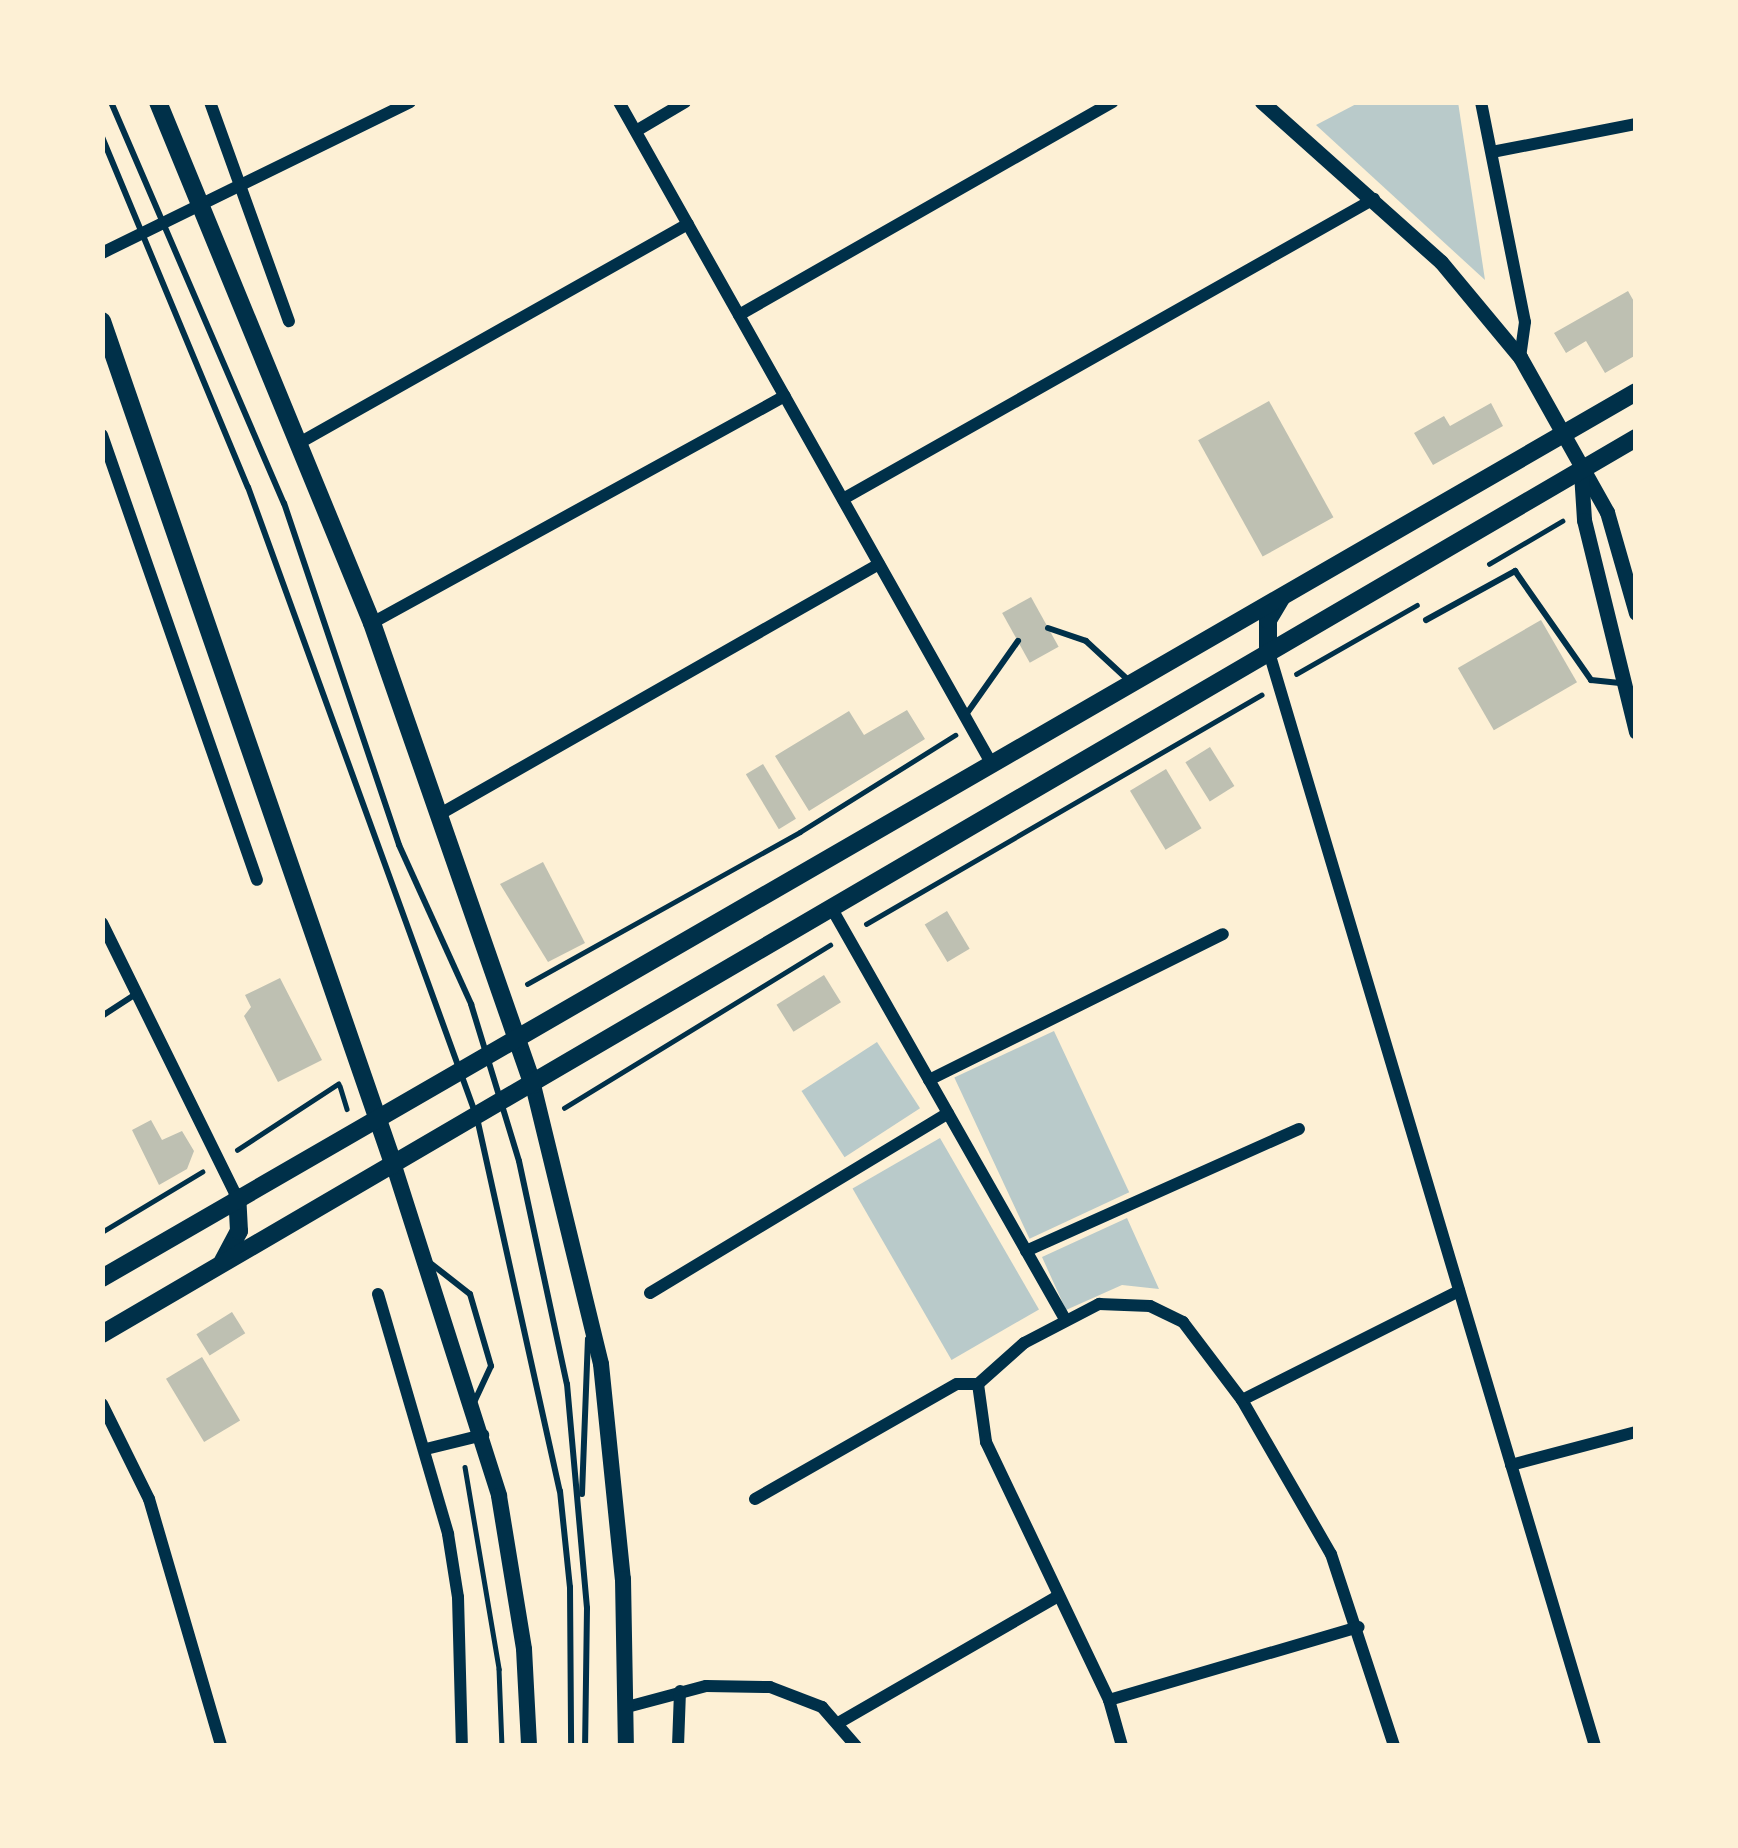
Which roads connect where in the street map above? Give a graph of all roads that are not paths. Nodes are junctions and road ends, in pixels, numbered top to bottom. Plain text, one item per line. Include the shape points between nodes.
1 (111, 102) edge
2 (158, 102) edge
3 (210, 102) edge
4 (410, 102) edge
5 (620, 102) edge
6 (685, 102) edge
7 (1112, 102) edge
8 (1262, 102) edge
9 (1481, 102) edge
10 (1636, 124) edge
11 (636, 131) junction
12 (102, 136) edge
13 (1492, 152) junction
14 (241, 184) junction
15 (1374, 199) junction
16 (201, 205) junction
17 (169, 220) junction
18 (688, 224) junction
19 (143, 233) junction
20 (102, 253) edge
21 (739, 314) junction
22 (289, 320) dead end
23 (102, 321) edge
24 (1520, 356) junction
25 (1636, 392) edge
26 (785, 396) junction
27 (1562, 434) junction
28 (102, 435) edge
29 (1636, 438) edge
30 (301, 442) junction
31 (1581, 470) junction
32 (843, 500) junction
33 (879, 564) junction
34 (1286, 591) junction
35 (1636, 613) edge
36 (1426, 620) dead end
37 (372, 622) junction
38 (1048, 628) dead end
39 (1018, 641) dead end
40 (1268, 650) junction
41 (1129, 682) junction
42 (1622, 683) junction
43 (968, 721) junction
44 (1636, 732) edge
45 (991, 761) junction
46 (440, 814) junction
47 (257, 880) dead end
48 (832, 909) junction
49 (102, 923) edge
50 (1223, 934) dead end
51 (137, 993) junction
52 (102, 1016) edge
53 (518, 1033) junction
54 (487, 1051) junction
55 (461, 1066) junction
56 (929, 1079) junction
57 (533, 1084) junction
58 (502, 1103) junction
59 (948, 1113) junction
60 (375, 1114) junction
61 (477, 1118) junction
62 (1299, 1129) dead end
63 (394, 1166) junction
64 (237, 1197) junction
65 (1026, 1250) junction
66 (429, 1262) junction
67 (220, 1265) junction
68 (102, 1278) edge
69 (1459, 1291) junction
70 (650, 1293) dead end
71 (378, 1294) dead end
72 (589, 1295) junction
73 (1064, 1317) junction
74 (102, 1334) edge
75 (978, 1384) junction
76 (1242, 1400) junction
77 (475, 1401) junction
78 (102, 1404) edge
79 (1636, 1432) edge
80 (484, 1434) junction
81 (426, 1450) junction
82 (1511, 1465) junction
83 (755, 1499) dead end
84 (581, 1515) junction
85 (1055, 1598) junction
86 (1359, 1627) junction
87 (680, 1690) junction
88 (1108, 1700) junction
89 (627, 1708) junction
90 (839, 1722) junction
91 (221, 1746) edge
92 (462, 1746) edge
93 (529, 1746) edge
94 (571, 1746) edge
95 (585, 1746) edge
96 (626, 1746) edge
97 (678, 1746) edge
98 (856, 1746) edge
99 (1122, 1746) edge
100 (1394, 1746) edge
101 (1595, 1746) edge

1 - 17 lane
2 - 16 main road
3 - 14 street
4 - 14 street
5 - 11 street
6 - 11 street
7 - 21 street
8 - 15 street
9 - 13 street
10 - 13 street
11 - 18 street
12 - 19 lane
13 - 24 street via 1525,322
14 - 16 street
14 - 22 street
15 - 24 street via 1479,301
15 - 32 street
16 - 17 street
16 - 30 main road
17 - 19 street
17 - 54 lane via 311,574 405,860
18 - 21 street
18 - 30 street
19 - 20 street
19 - 55 lane via 248,487
21 - 26 street
23 - 60 main road
24 - 27 street
25 - 27 main road
26 - 32 street
26 - 37 street
27 - 31 street
27 - 34 main road
28 - 47 street
29 - 31 main road
30 - 37 main road
31 - 35 street via 1607,512
31 - 40 main road
31 - 42 street
32 - 33 street
33 - 43 street
33 - 46 street
34 - 40 main road via 1268,620
34 - 41 main road
36 - 42 lane via 1515,571 1591,680
37 - 46 main road
38 - 41 lane via 1086,641
39 - 43 lane
40 - 48 main road
40 - 69 street
41 - 45 main road
42 - 44 street
43 - 45 street
45 - 53 main road
46 - 53 main road
48 - 56 street
48 - 57 main road
49 - 51 street
50 - 56 street
51 - 52 lane
51 - 64 street
53 - 54 main road
53 - 57 main road
54 - 55 main road
54 - 58 lane
55 - 60 main road
55 - 61 lane
56 - 59 street
57 - 58 main road
57 - 72 main road
58 - 61 main road
58 - 84 lane via 555,1318
59 - 65 street
59 - 70 street
60 - 63 main road
60 - 64 main road
61 - 63 main road
61 - 94 lane via 560,1491
62 - 65 street
63 - 66 main road
63 - 67 main road
64 - 67 main road via 239,1231
64 - 68 main road
65 - 73 street
66 - 77 main road
66 - 77 lane via 470,1294 490,1366
67 - 74 main road
69 - 76 street
69 - 82 street
71 - 81 street
72 - 84 lane
72 - 89 main road via 613,1451
73 - 75 street
73 - 76 street via 1099,1304 1150,1306 1183,1322
75 - 83 street via 957,1384
75 - 85 street via 986,1442
76 - 86 street via 1331,1555
77 - 80 main road
78 - 91 street via 149,1499
79 - 82 street
80 - 81 street
80 - 93 main road via 518,1604
81 - 92 street via 458,1597
82 - 101 street
84 - 95 lane
85 - 88 street
85 - 90 street
86 - 88 street
86 - 100 street
87 - 89 street
87 - 90 street via 770,1687 806,1698
87 - 97 street
88 - 99 street
89 - 96 main road
90 - 98 street

